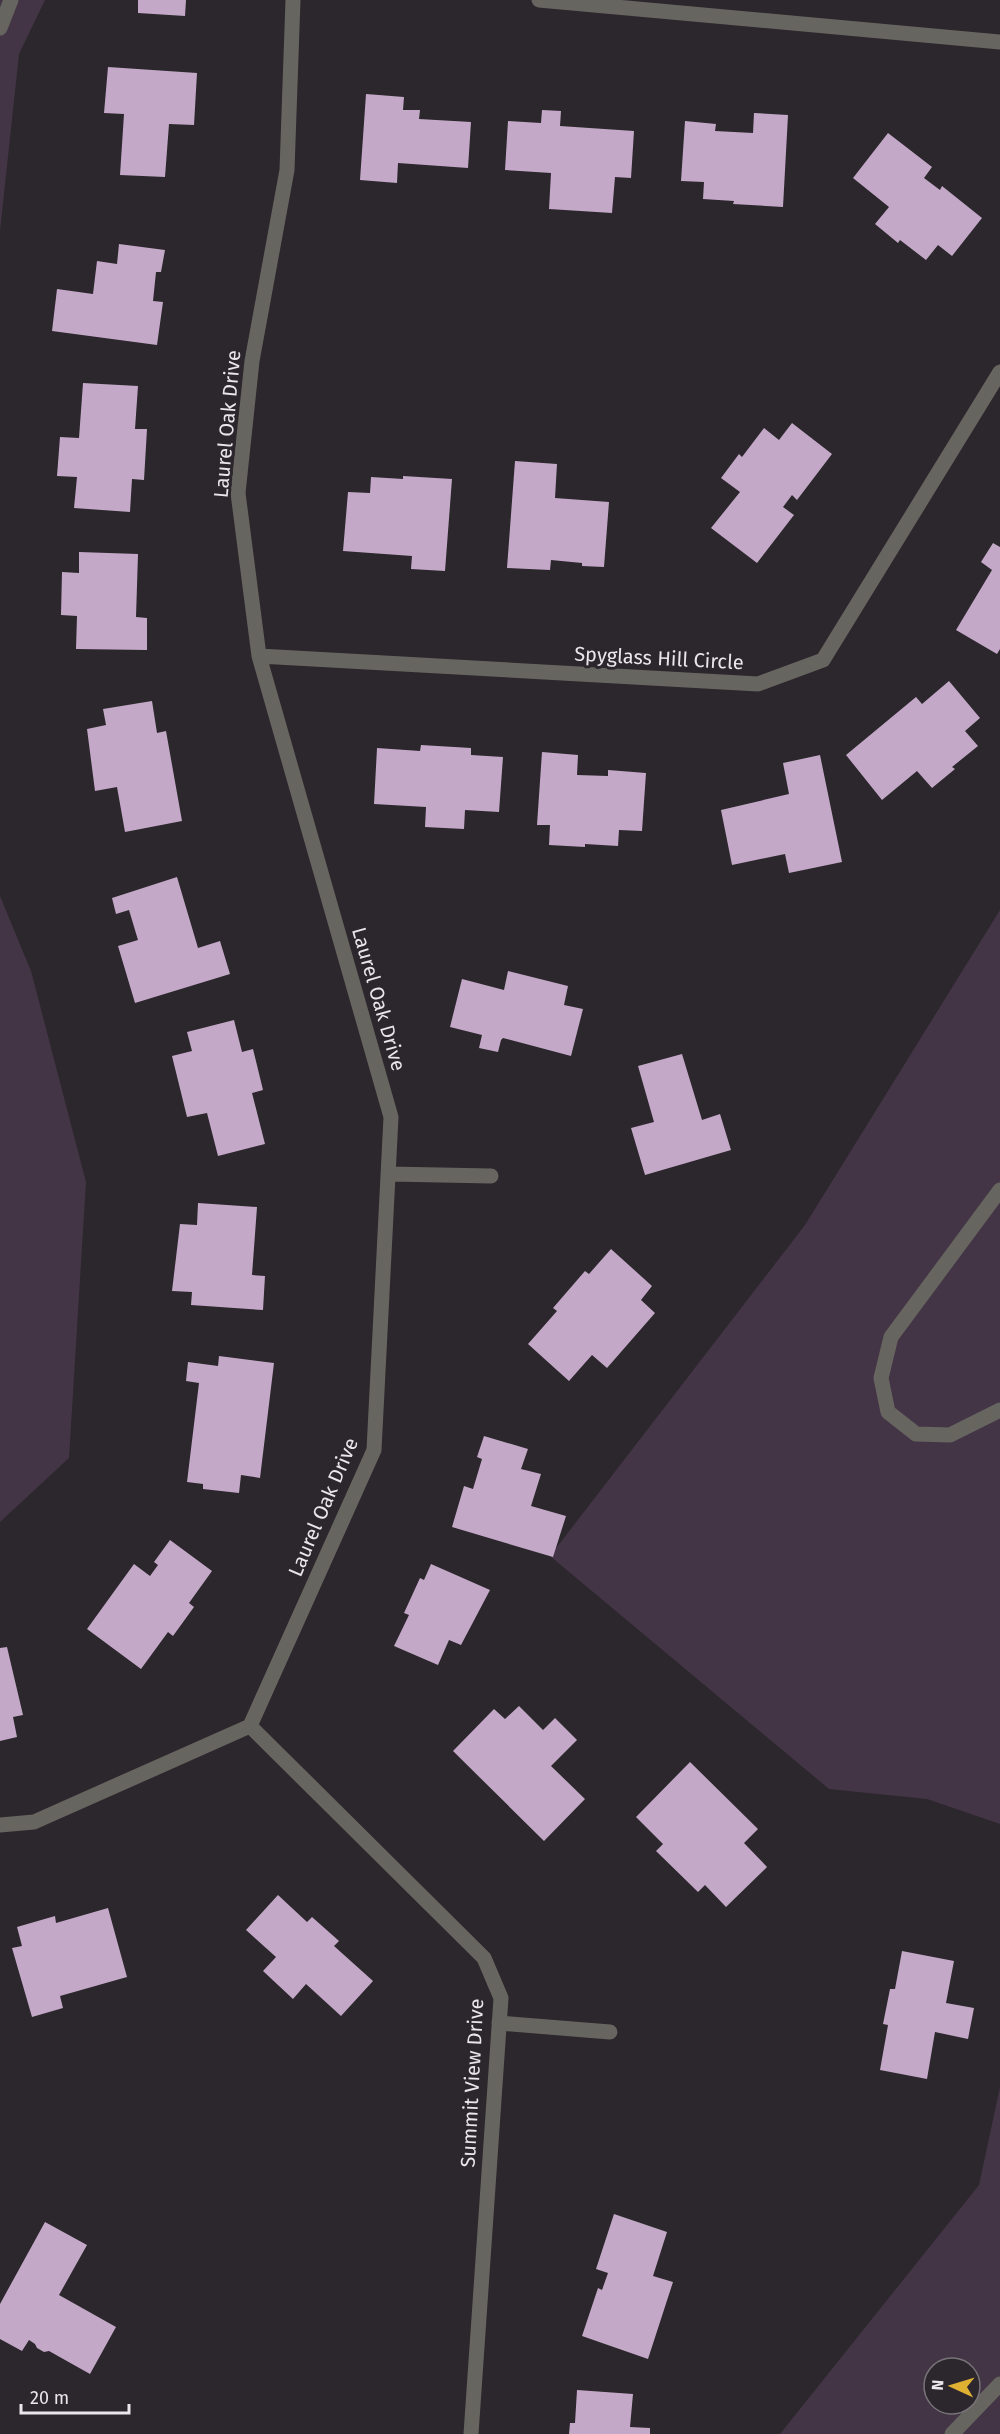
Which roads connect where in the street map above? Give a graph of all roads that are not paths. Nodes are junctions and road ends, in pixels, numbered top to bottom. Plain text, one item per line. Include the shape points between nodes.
1 (11, 0) edge
2 (293, 0) edge
3 (539, 0) edge
4 (0, 28) edge
5 (1000, 42) edge
6 (1000, 372) edge
7 (259, 656) junction
8 (389, 1174) junction
9 (491, 1176) dead end
10 (1000, 1190) edge
11 (1000, 1410) edge
12 (250, 1726) junction
13 (0, 1825) edge
14 (499, 2023) junction
15 (610, 2032) dead end
16 (1000, 2384) edge
17 (471, 2434) edge
18 (952, 2434) edge

1 - 4 street
2 - 7 street, Laurel Oak Drive via 287,170 252,361 238,493
3 - 5 street
6 - 7 street, Spyglass Hill Circle via 823,660 758,684
7 - 8 street, Laurel Oak Drive via 392,1118
8 - 9 street
8 - 12 street, Laurel Oak Drive via 374,1450
10 - 11 street via 891,1337 881,1378 888,1412 916,1434 950,1435
12 - 13 street via 34,1822
12 - 14 street, Summit View Drive via 484,1958 501,1998
14 - 15 street
14 - 17 street, Summit View Drive
16 - 18 street

